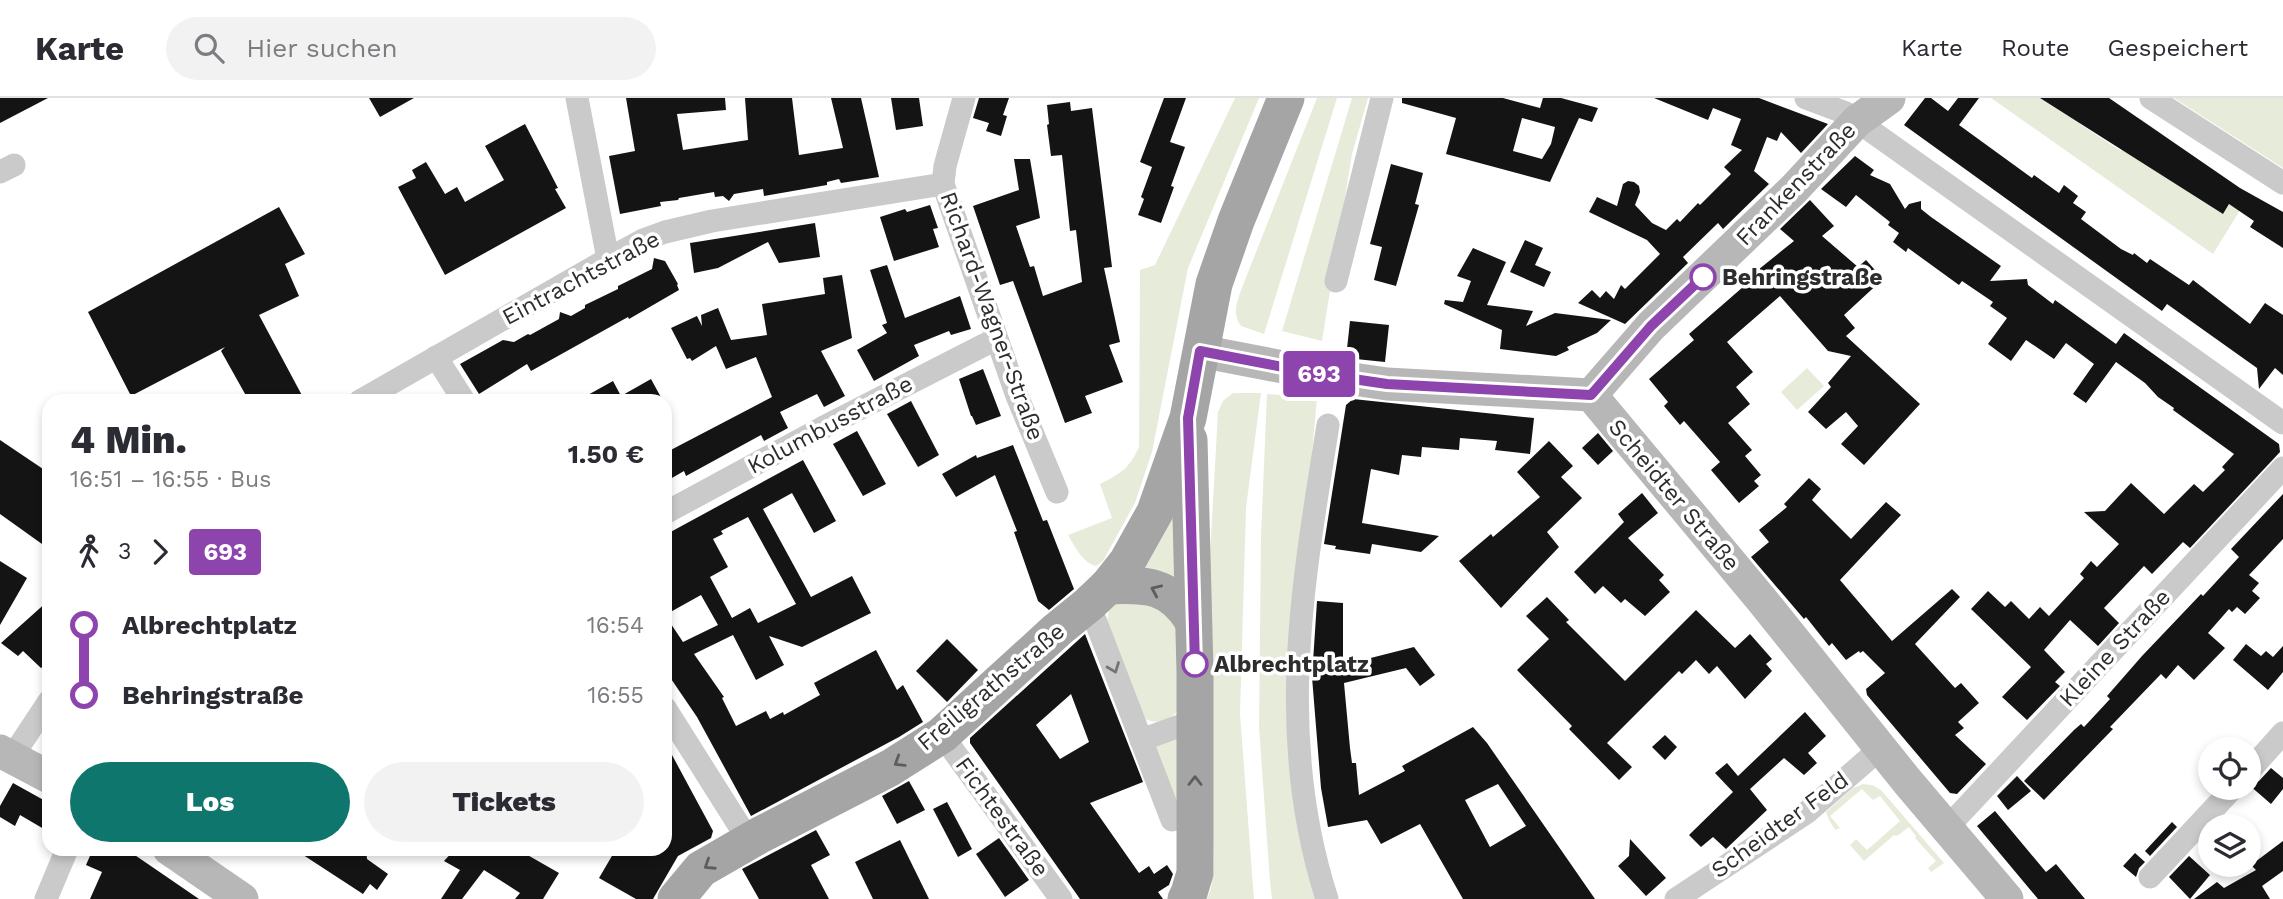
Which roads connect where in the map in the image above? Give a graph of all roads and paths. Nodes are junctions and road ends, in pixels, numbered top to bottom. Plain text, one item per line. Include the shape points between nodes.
1 (577, 98) edge
2 (964, 98) edge
3 (1286, 98) edge
4 (1382, 98) edge
5 (1806, 98) edge
6 (1889, 98) edge
7 (2151, 98) edge
8 (1857, 121) junction
9 (2283, 183) edge
10 (943, 184) junction
11 (608, 259) junction
12 (1336, 281) dead end
13 (997, 340) junction
14 (1200, 351) junction
15 (436, 357) junction
16 (372, 394) edge
17 (460, 394) edge
18 (1591, 395) junction
19 (1188, 418) junction
20 (2283, 423) edge
21 (1328, 425) dead end
22 (2283, 468) edge
23 (1057, 492) dead end
24 (672, 509) edge
25 (1099, 595) junction
26 (1193, 621) junction
27 (42, 710) edge
28 (672, 719) edge
29 (1196, 720) junction
30 (2283, 733) edge
31 (942, 735) junction
32 (1141, 740) junction
33 (1881, 748) junction
34 (6, 754) edge
35 (2261, 758) edge
36 (42, 773) edge
37 (2222, 800) edge
38 (1172, 820) dead end
39 (1946, 826) junction
40 (749, 841) junction
41 (64, 856) edge
42 (179, 856) edge
43 (2150, 877) dead end
44 (46, 899) edge
45 (242, 899) edge
46 (676, 899) edge
47 (1061, 899) edge
48 (1185, 899) edge
49 (1327, 899) edge
50 (1676, 899) edge
51 (2007, 899) edge

1 - 11 street
2 - 10 street, Richard-Wagner-Straße
3 - 14 main road via 1214,284
4 - 12 street
5 - 8 street
6 - 8 street, Frankenstraße
7 - 9 street
8 - 18 street, Frankenstraße via 1794,189 1651,326
8 - 20 street
10 - 11 street, Eintrachtstraße via 700,224 654,236
10 - 13 street, Richard-Wagner-Straße
11 - 15 street, Eintrachtstraße
13 - 23 street, Richard-Wagner-Straße
13 - 24 street, Kolumbusstraße
14 - 18 street via 1404,385
14 - 19 main road
15 - 16 street, Eintrachtstraße
15 - 17 street
18 - 33 street, Scheidter Straße
19 - 25 main road, Freiligrathstraße via 1155,512 1127,562
19 - 26 main road
21 - 49 street via 1305,567 1297,654 1297,731 1304,802
22 - 39 street, Kleine Straße
26 -> 25 main road via 1175,600 1156,588 1140,584
25 - 31 main road, Freiligrathstraße
25 -> 32 street
26 - 29 main road
27 - 34 street
28 - 40 street
29 - 32 street
48 -> 29 main road via 1195,873
30 - 35 street
31 -> 40 main road, Freiligrathstraße via 890,768
31 - 47 street, Fichtestraße
32 - 38 street
33 - 39 street, Scheidter Straße
33 - 50 street, Scheidter Feld via 1805,813
34 - 36 street
37 - 43 street
39 - 51 street, Scheidter Straße
40 -> 46 main road, Freiligrathstraße via 701,869
41 - 44 street
42 - 45 street

